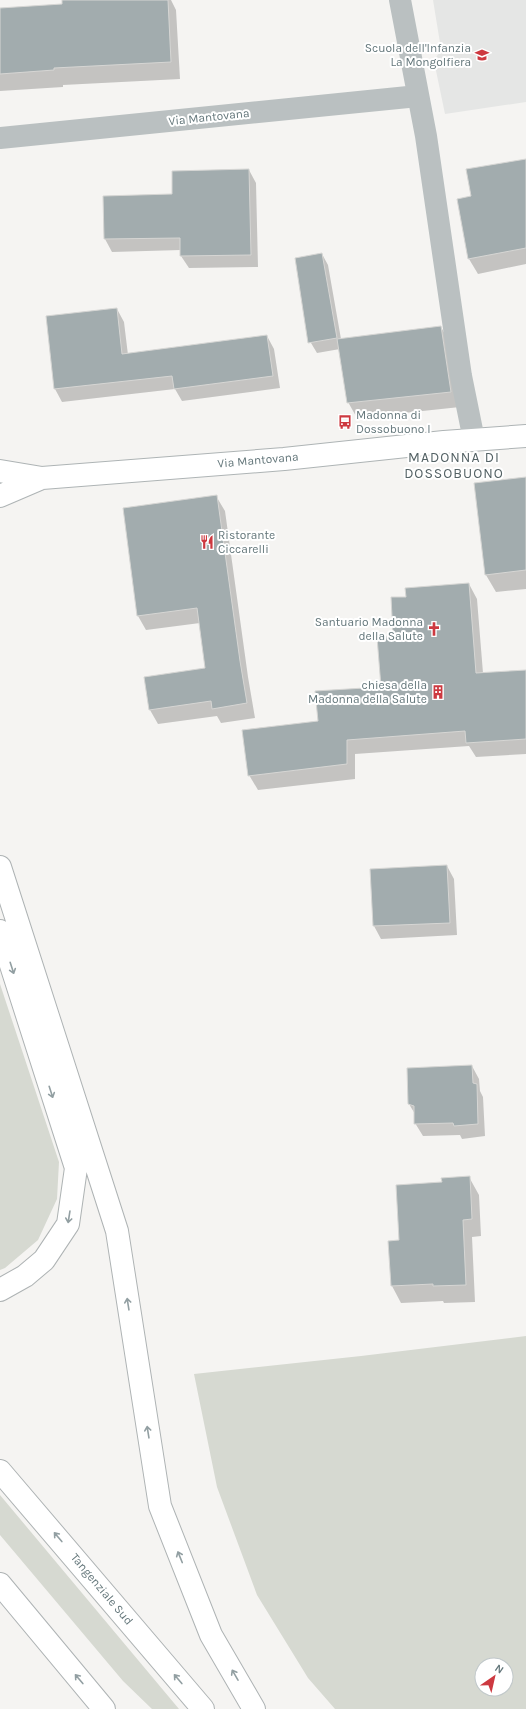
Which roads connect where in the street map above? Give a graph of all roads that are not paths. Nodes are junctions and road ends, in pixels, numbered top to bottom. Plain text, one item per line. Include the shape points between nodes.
1 (400, 0) edge
2 (418, 96) junction
3 (0, 138) edge
4 (526, 436) edge
5 (474, 440) junction
6 (0, 471) edge
7 (42, 478) junction
8 (0, 496) edge
9 (0, 867) edge
10 (0, 931) edge
11 (0, 1290) edge
12 (0, 1471) edge
13 (0, 1584) edge
14 (104, 1709) edge
15 (203, 1709) edge
16 (254, 1709) edge

1 - 2 street
2 - 3 street, Via Mantovana
2 - 5 street via 461,376
4 - 5 main road, Via Mantovana
5 - 7 main road, Via Mantovana via 284,459
6 - 7 main road, Via Mantovana
7 - 8 main road, Via Mantovana
16 -> 9 main road via 211,1634 160,1506 117,1231
10 -> 11 main road via 76,1168 68,1224 44,1260 25,1276
15 -> 12 main road, Tangenziale Sud
14 -> 13 main road

